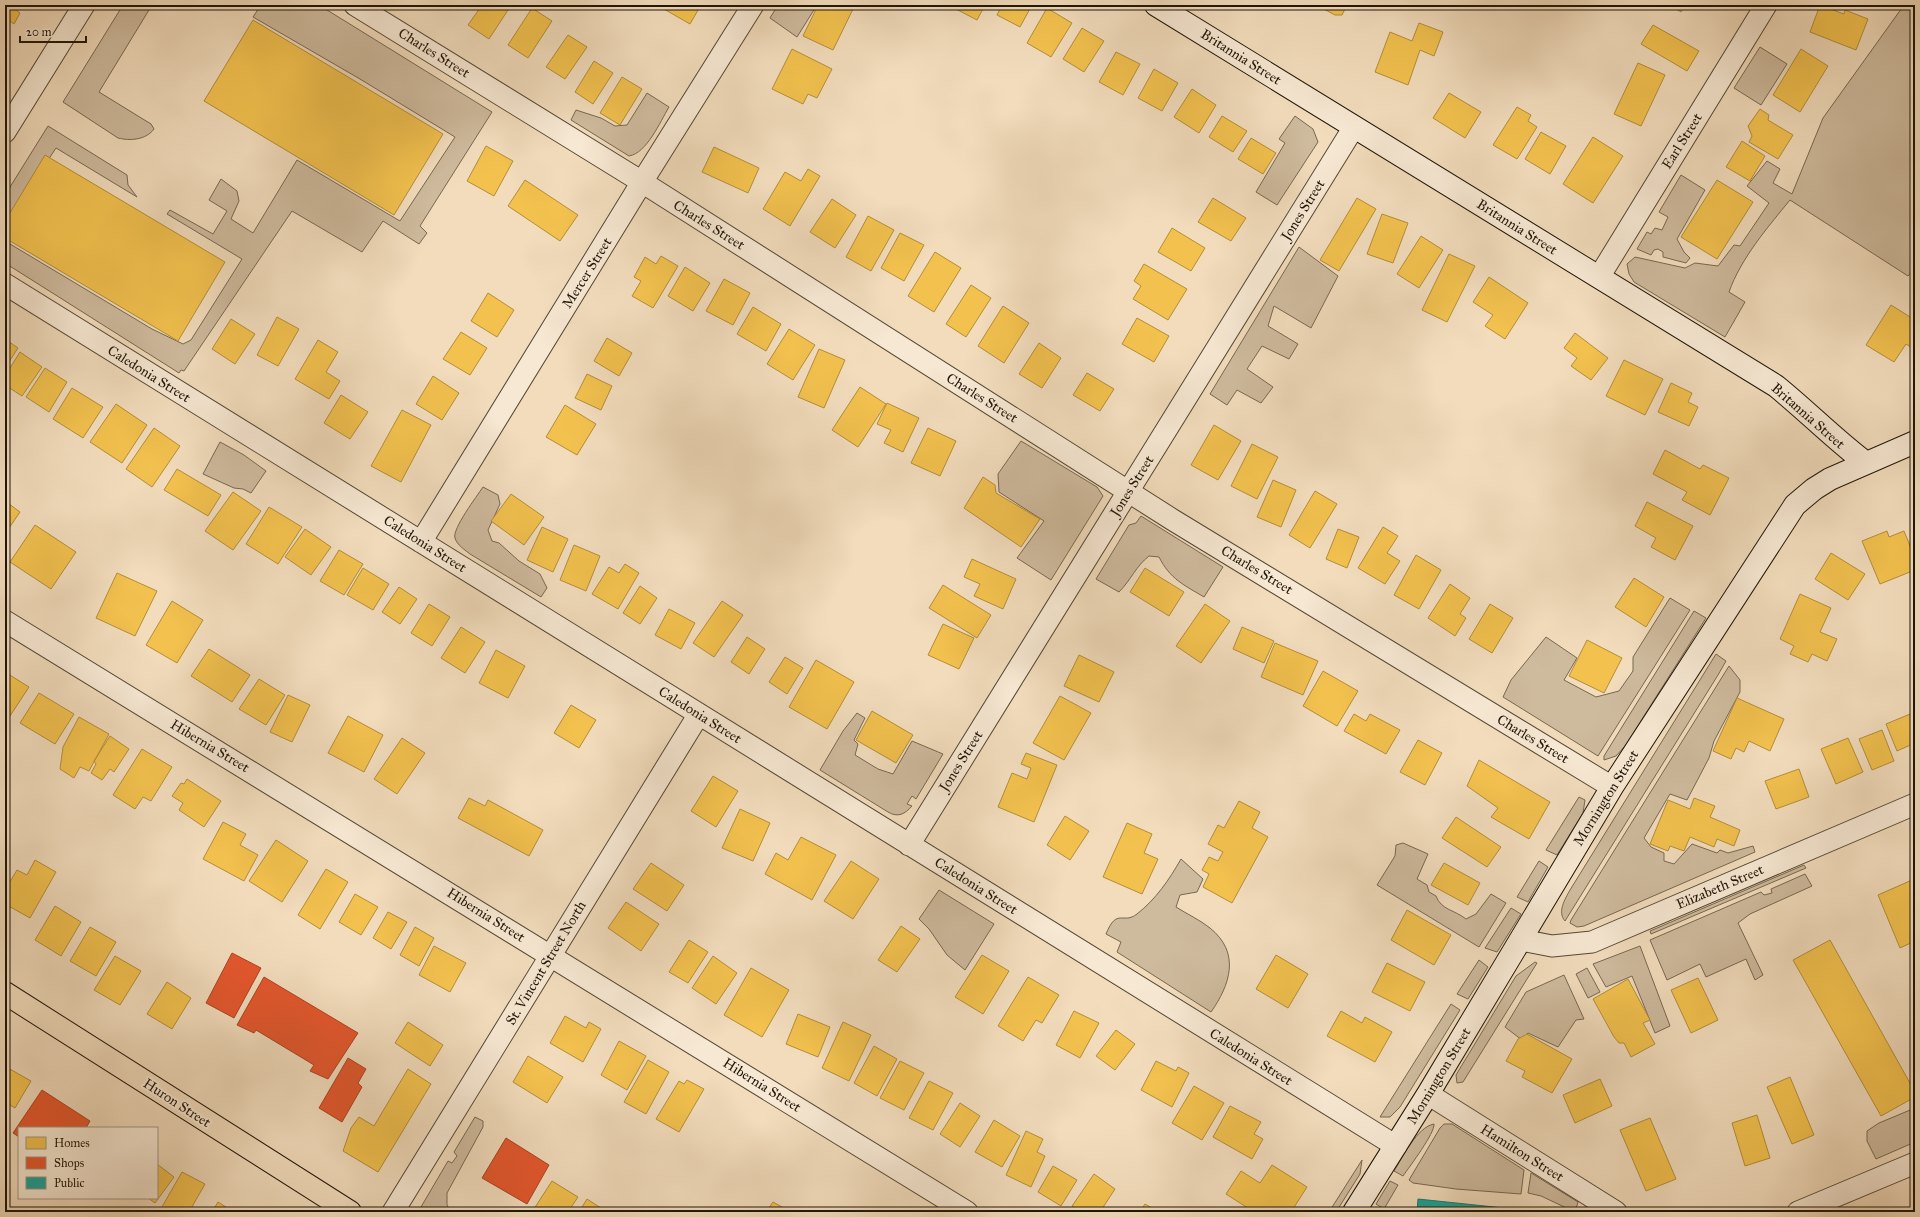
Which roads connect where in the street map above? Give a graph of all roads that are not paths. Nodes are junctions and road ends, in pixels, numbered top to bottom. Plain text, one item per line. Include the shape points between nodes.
1 (84, 5) edge
2 (355, 5) edge
3 (753, 5) edge
4 (1156, 5) edge
5 (1766, 5) edge
6 (1354, 127) junction
7 (5, 132) edge
8 (642, 182) junction
9 (1598, 277) junction
10 (5, 284) edge
11 (1915, 442) edge
12 (1866, 464) junction
13 (1128, 491) junction
14 (422, 542) junction
15 (5, 621) edge
16 (699, 714) junction
17 (1612, 787) junction
18 (1915, 804) edge
19 (909, 845) junction
20 (1521, 940) junction
21 (550, 954) junction
22 (5, 993) edge
23 (1428, 1094) junction
24 (1396, 1146) junction
25 (1915, 1163) edge
26 (350, 1212) edge
27 (393, 1212) edge
28 (967, 1212) edge
29 (1354, 1212) edge
30 (1616, 1212) edge
31 (1798, 1212) edge

1 - 7 street
2 - 8 street, Charles Street
3 - 8 street, Mercer Street
4 - 6 street, Britannia Street
5 - 9 street, Earl Street
6 - 9 street, Britannia Street
6 - 13 street, Jones Street
8 - 13 street, Charles Street
8 - 14 street, Mercer Street
9 - 12 street, Britannia Street via 1776,386
10 - 14 street, Caledonia Street
11 - 12 street, Mornington Street
12 - 17 street, Mornington Street via 1830,479 1795,505
13 - 17 street, Charles Street
13 - 19 street, Jones Street
14 - 16 street, Caledonia Street
15 - 21 street, Hibernia Street
16 - 19 street, Caledonia Street
16 - 21 street, St. Vincent Street North
17 - 20 street, Mornington Street
18 - 20 street, Elizabeth Street via 1592,942 1552,946
19 - 24 street, Caledonia Street
20 - 23 street, Mornington Street
21 - 27 street, St. Vincent Street North
21 - 28 street, Hibernia Street
22 - 26 main road, Huron Street
23 - 24 street, Mornington Street
23 - 30 street, Hamilton Street
24 - 29 street, Mornington Street
25 - 31 street

